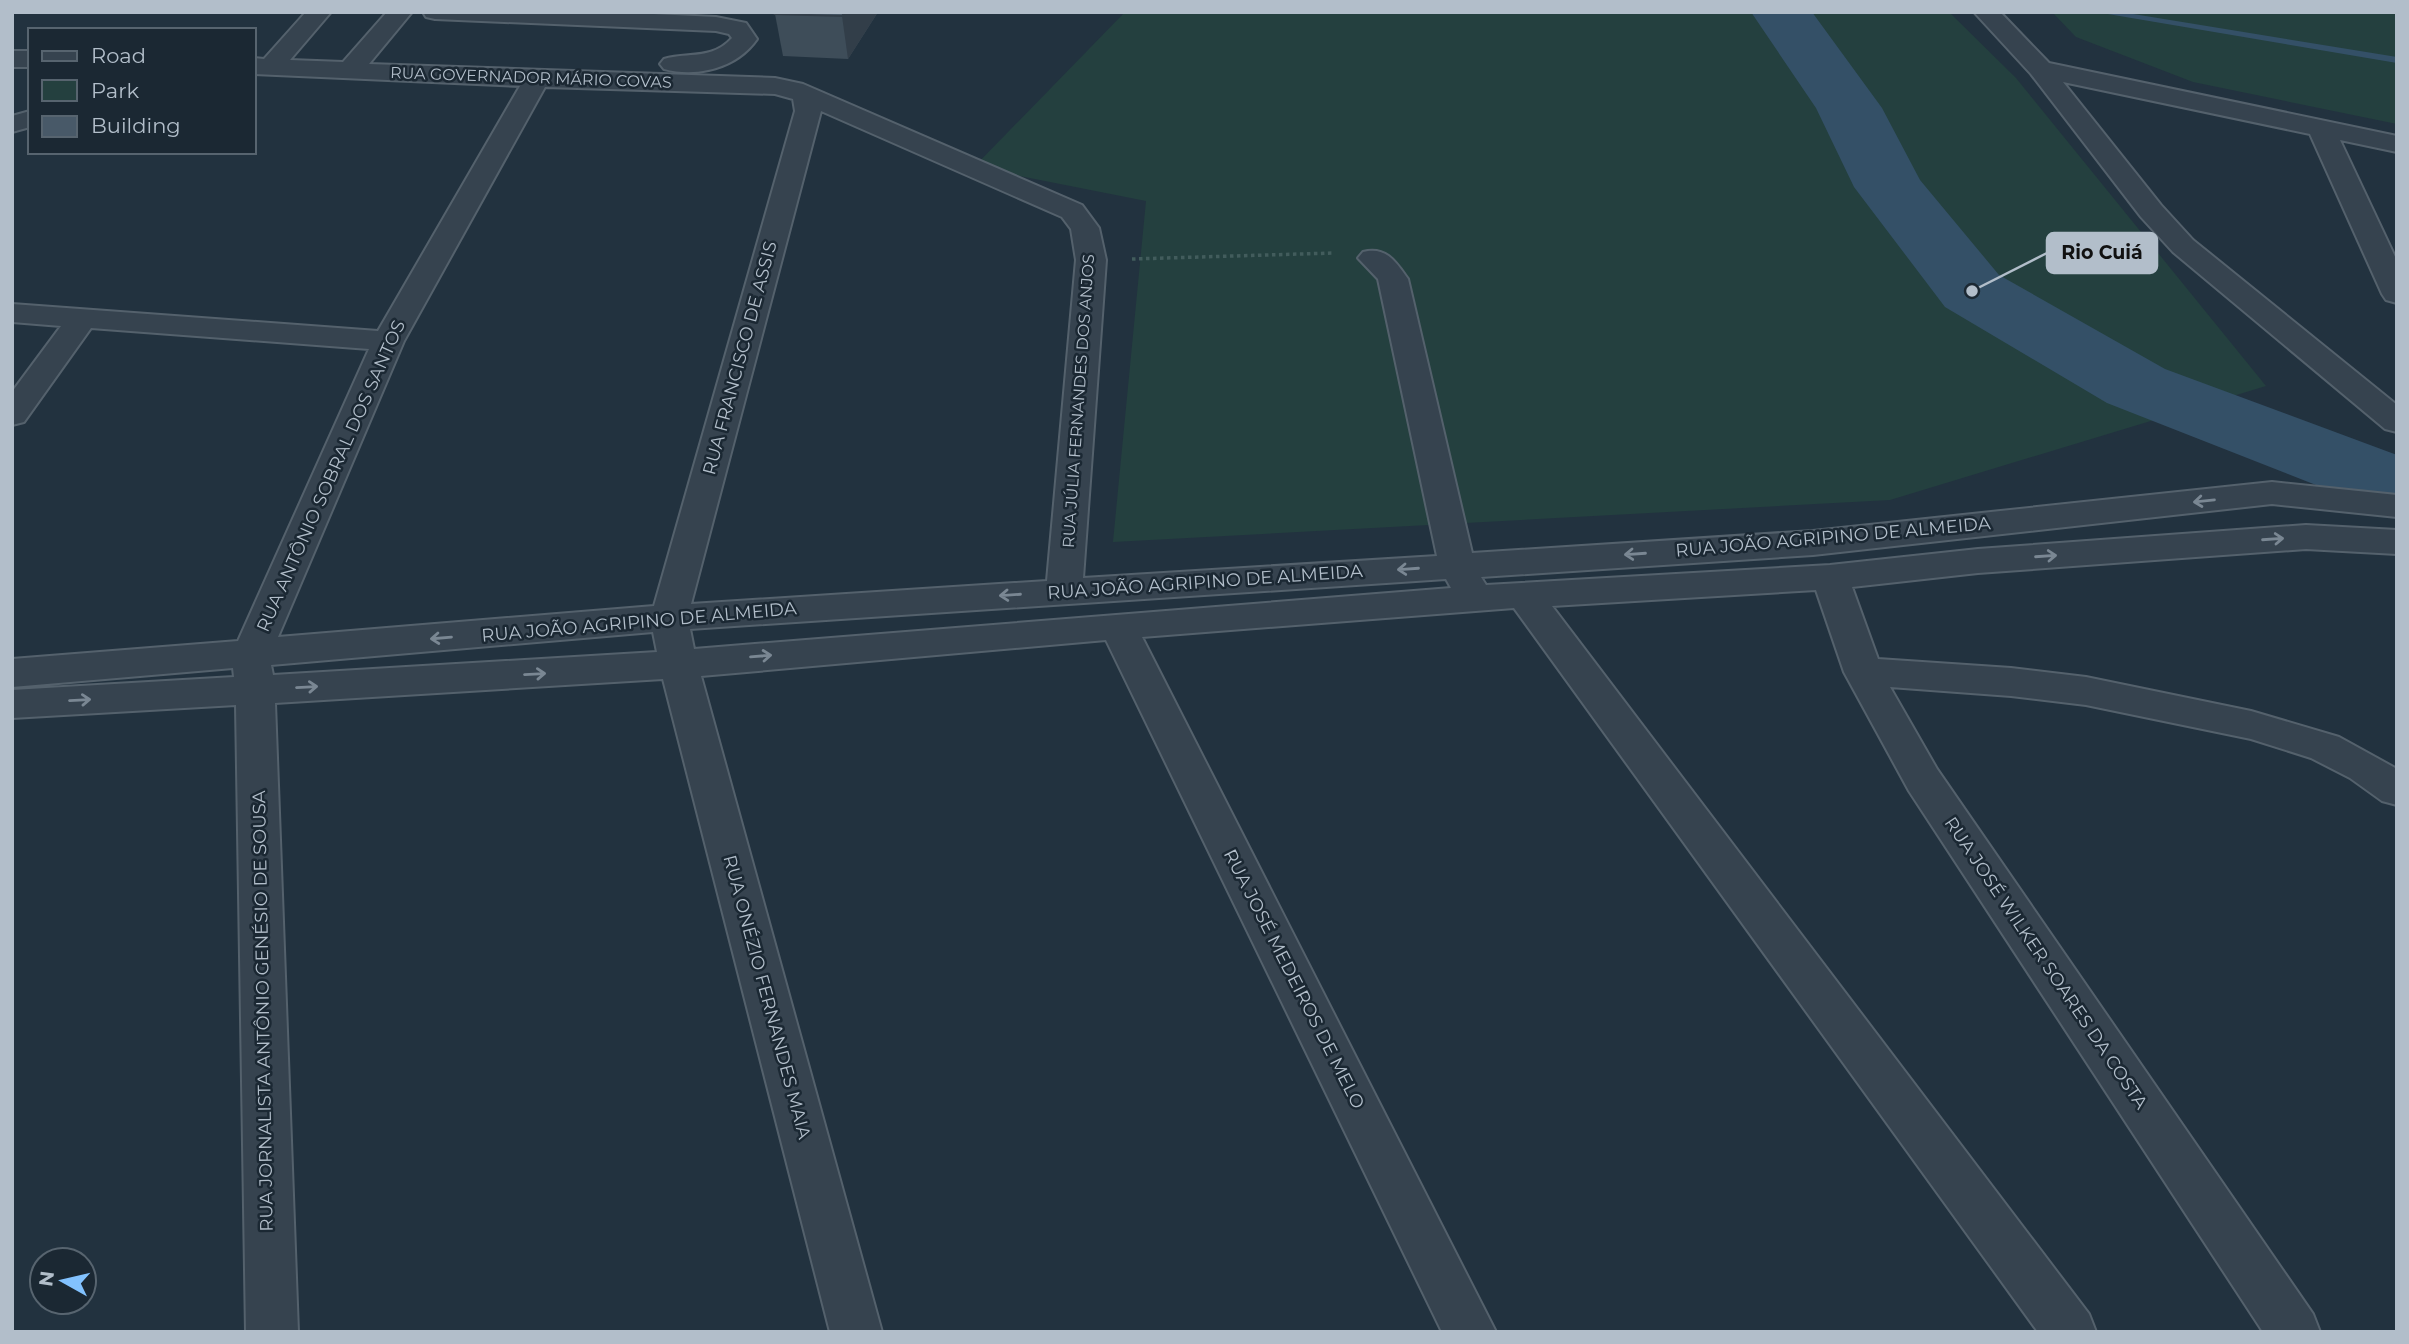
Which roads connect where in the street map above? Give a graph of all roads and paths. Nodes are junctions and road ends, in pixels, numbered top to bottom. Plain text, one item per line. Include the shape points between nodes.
1 (319, 12) edge
2 (400, 12) edge
3 (435, 12) edge
4 (1986, 12) edge
5 (259, 60) edge
6 (358, 61) junction
7 (2040, 69) junction
8 (537, 79) junction
9 (806, 97) junction
10 (2321, 128) junction
11 (2397, 144) edge
12 (1373, 258) joint
13 (1091, 260) junction
14 (2397, 294) edge
15 (12, 313) edge
16 (83, 317) junction
17 (388, 341) junction
18 (2384, 392) edge
19 (12, 415) edge
20 (2397, 422) edge
21 (2397, 506) edge
22 (2397, 542) edge
23 (1457, 565) junction
24 (1830, 577) junction
25 (1064, 592) junction
26 (1524, 595) junction
27 (1475, 599) junction
28 (668, 618) junction
29 (1118, 626) junction
30 (678, 663) junction
31 (253, 672) junction
32 (1863, 672) junction
33 (12, 673) edge
34 (12, 704) edge
35 (2397, 790) edge
36 (272, 1332) edge
37 (856, 1332) edge
38 (1470, 1332) edge
39 (2070, 1332) edge
40 (2294, 1332) edge

1 - 5 street via 290,46
2 - 6 street
3 - 6 street via 716,24 737,28 745,39 737,50 711,63 688,65
4 - 7 street
5 - 6 street, RUA GOVERNADOR MÁRIO COVAS
6 - 8 street, RUA GOVERNADOR MÁRIO COVAS
7 - 10 street
7 - 18 street via 2183,246
8 - 9 street, RUA GOVERNADOR MÁRIO COVAS via 775,86
8 - 17 street, RUA ANTÔNIO SOBRAL DOS SANTOS
9 - 13 street, RUA JÚLIA FERNANDES DOS ANJOS via 1072,211 1085,228
9 - 28 street, RUA FRANCISCO DE ASSIS via 808,111
10 - 11 street
10 - 14 street
12 - 13 path via 1313,251
12 - 23 street via 1393,279
13 - 25 street, RUA JÚLIA FERNANDES DOS ANJOS
15 - 16 street
16 - 17 street
16 - 19 street
17 - 31 street, RUA ANTÔNIO SOBRAL DOS SANTOS
18 - 20 street
21 -> 23 street, RUA JOÃO AGRIPINO DE ALMEIDA via 2272,494 1813,543
24 -> 22 street, RUA JOÃO AGRIPINO DE ALMEIDA via 1978,561 2306,537
23 -> 25 street, RUA JOÃO AGRIPINO DE ALMEIDA
23 - 27 street
24 - 26 street, RUA JOÃO AGRIPINO DE ALMEIDA
24 - 32 street, RUA JOSÉ WILKER SOARES DA COSTA
25 -> 28 street, RUA JOÃO AGRIPINO DE ALMEIDA
26 - 27 street, RUA JOÃO AGRIPINO DE ALMEIDA
26 - 39 street
27 - 29 street, RUA JOÃO AGRIPINO DE ALMEIDA
28 - 30 street, RUA ONÉZIO FERNANDES MAIA
28 -> 31 street, RUA JOÃO AGRIPINO DE ALMEIDA
30 -> 29 street, RUA JOÃO AGRIPINO DE ALMEIDA
29 - 38 street, RUA JOSÉ MEDEIROS DE MELO
31 -> 30 street, RUA JOÃO AGRIPINO DE ALMEIDA via 610,670
30 - 37 street, RUA ONÉZIO FERNANDES MAIA
31 - 33 street, RUA JOÃO AGRIPINO DE ALMEIDA
34 -> 31 street, RUA JOÃO AGRIPINO DE ALMEIDA
31 - 36 street, RUA JORNALISTA ANTÔNIO GENÉSIO DE SOUSA
32 - 35 street via 2086,691 2251,725 2325,747
32 - 40 street, RUA JOSÉ WILKER SOARES DA COSTA via 1923,780

